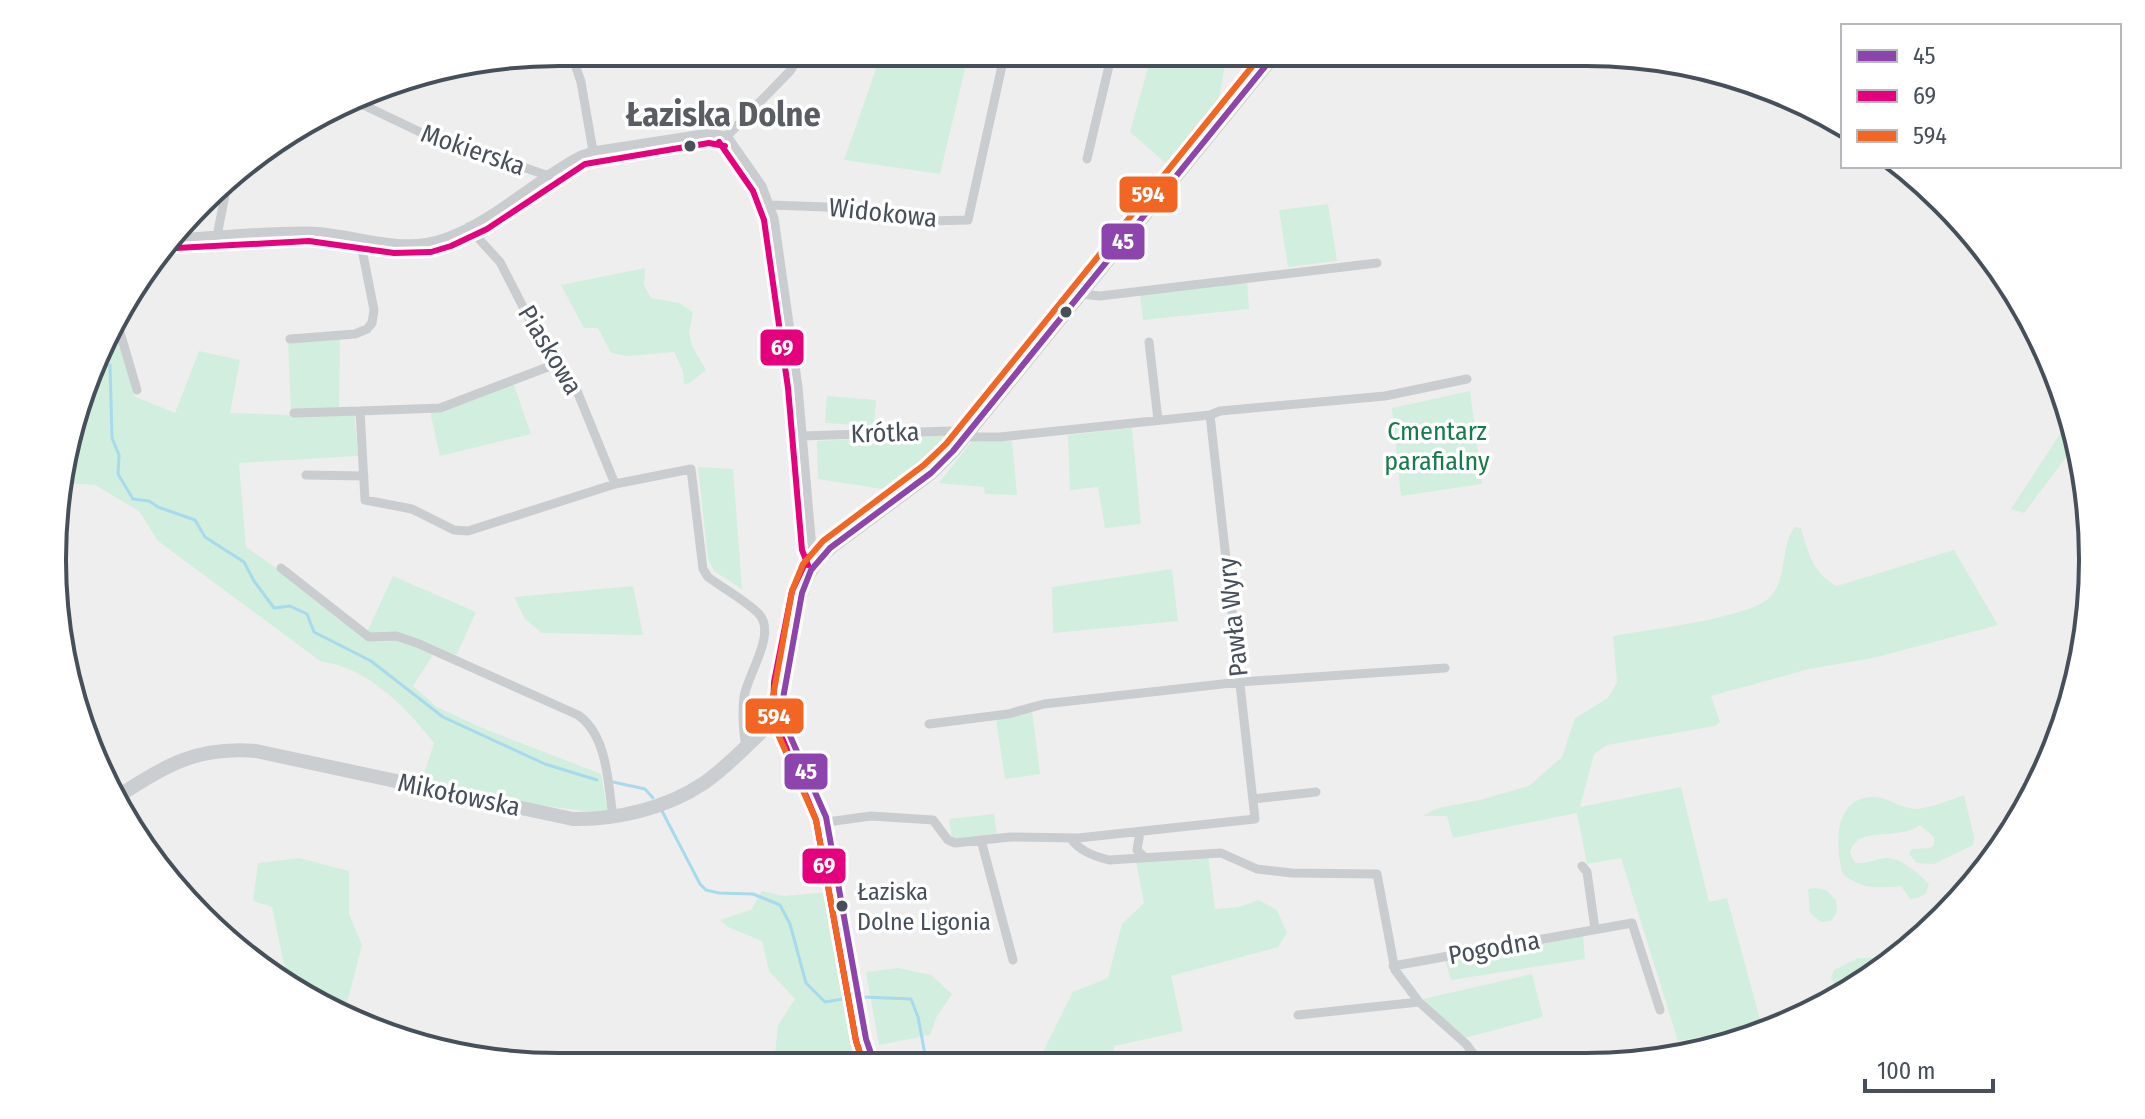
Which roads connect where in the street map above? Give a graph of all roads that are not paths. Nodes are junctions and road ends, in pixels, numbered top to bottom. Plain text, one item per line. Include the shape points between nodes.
1 (576, 66) edge
2 (793, 66) edge
3 (1002, 66) edge
4 (1109, 66) edge
5 (1265, 66) edge
6 (366, 106) edge
7 (727, 136) junction
8 (593, 151) junction
9 (1087, 159) dead end
10 (549, 176) junction
11 (225, 197) edge
12 (770, 205) junction
13 (468, 227) junction
14 (217, 236) junction
15 (185, 238) edge
16 (360, 239) junction
17 (1377, 263) dead end
18 (1081, 294) junction
19 (121, 334) edge
20 (290, 339) dead end
21 (1149, 342) dead end
22 (553, 365) junction
23 (1467, 379) dead end
24 (137, 390) dead end
25 (360, 411) junction
26 (294, 413) dead end
27 (1210, 415) junction
28 (1158, 420) junction
29 (967, 434) junction
30 (802, 436) junction
31 (306, 475) dead end
32 (364, 476) junction
33 (615, 484) junction
34 (817, 561) junction
35 (281, 568) dead end
36 (1445, 668) dead end
37 (1240, 682) junction
38 (783, 715) junction
39 (929, 724) dead end
40 (746, 747) junction
41 (1316, 792) dead end
42 (125, 793) edge
43 (1253, 799) junction
44 (613, 818) junction
45 (827, 822) junction
46 (1140, 832) junction
47 (981, 840) junction
48 (1073, 842) junction
49 (1144, 857) junction
50 (1582, 866) dead end
51 (1595, 929) junction
52 (1013, 960) dead end
53 (1393, 966) junction
54 (1419, 1002) junction
55 (1660, 1010) dead end
56 (1298, 1015) dead end
57 (871, 1053) edge
58 (1473, 1053) edge

1 - 8 street
2 - 7 street
3 - 12 street, Widokowa via 968,220 928,221
4 - 9 street
5 - 18 street
6 - 10 street, Mokierska via 422,133
7 - 8 street via 709,133
7 - 12 street
8 - 10 street
10 - 13 street
11 - 14 street
12 - 30 street
13 - 16 street via 423,243
13 - 22 street, Piaskowa via 500,262
14 - 15 street
14 - 16 street via 312,231
16 - 20 street via 372,323 355,334
17 - 18 street
18 - 29 street
19 - 24 street
21 - 28 street
22 - 25 street via 440,408
22 - 33 street, Piaskowa via 575,386
23 - 27 street, Krótka via 1385,396
25 - 26 street
25 - 32 street
27 - 28 street, Krótka
27 - 37 street, Pawła Wyry
28 - 29 street, Krótka via 1020,436
29 - 30 street, Krótka
29 - 34 street via 931,473
30 - 34 street
31 - 32 street
32 - 33 street via 365,500 412,509 454,530 468,531
33 - 40 street via 691,469 703,569 761,615 764,627 744,693
34 - 38 street via 802,593 782,693
35 - 44 street via 369,637 396,636 417,643 590,723 600,744
36 - 37 street
37 - 39 street via 1044,704
37 - 43 street, Pawła Wyry
38 - 40 street, Mikołowska
38 - 45 street
40 - 44 street, Mikołowska via 704,783
41 - 43 street
42 - 44 street, Mikołowska via 189,756 237,750 573,819
43 - 46 street, Pawła Wyry via 1255,819
45 - 47 street via 871,816 933,820 955,843
45 - 57 street
46 - 48 street
46 - 49 street via 1137,850
47 - 48 street
47 - 52 street
48 - 49 street via 1109,860
49 - 53 street via 1221,853 1257,869 1377,874
50 - 51 street
51 - 53 street, Pogodna
51 - 55 street, Pogodna via 1632,923
53 - 54 street
54 - 56 street
54 - 58 street

